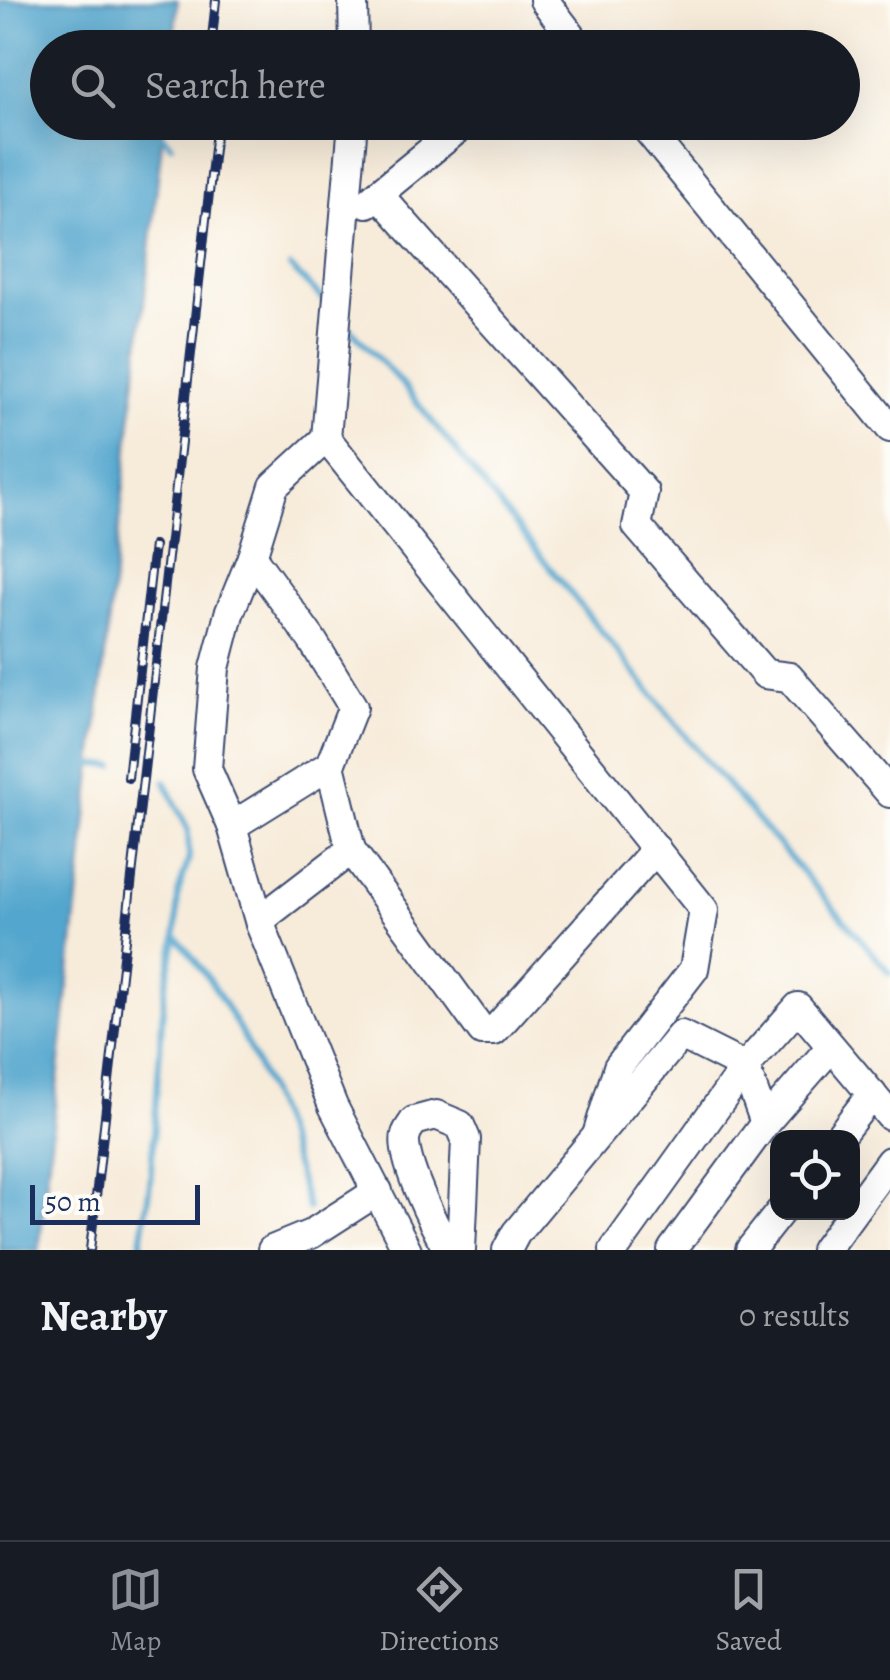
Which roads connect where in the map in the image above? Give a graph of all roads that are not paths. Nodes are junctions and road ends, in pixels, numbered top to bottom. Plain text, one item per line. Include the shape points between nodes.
1 (352, 0) edge
2 (544, 0) edge
3 (353, 30) edge
4 (562, 30) edge
5 (352, 140) edge
6 (444, 140) edge
7 (656, 140) edge
8 (378, 194) junction
9 (345, 221) junction
10 (890, 428) edge
11 (326, 438) junction
12 (252, 557) junction
13 (330, 765) junction
14 (885, 777) edge
15 (232, 826) junction
16 (656, 848) junction
17 (351, 850) junction
18 (260, 924) junction
19 (832, 1046) junction
20 (745, 1067) junction
21 (872, 1094) junction
22 (890, 1116) edge
23 (764, 1123) junction
24 (844, 1130) edge
25 (598, 1132) junction
26 (890, 1161) edge
27 (378, 1191) junction
28 (774, 1220) edge
29 (272, 1250) edge
30 (407, 1250) edge
31 (448, 1250) edge
32 (461, 1250) edge
33 (507, 1250) edge
34 (614, 1250) edge
35 (672, 1250) edge
36 (750, 1250) edge
37 (826, 1250) edge

1 - 3 lane
2 - 4 lane
5 - 9 lane
6 - 8 lane
7 - 10 lane
8 - 9 lane
8 - 14 lane via 644,492 637,526 766,674 789,678
9 - 11 lane
11 - 12 lane via 274,486
11 - 16 lane
12 - 13 lane via 354,707
12 - 15 lane via 215,668 208,752 207,769
13 - 15 lane
13 - 17 lane
15 - 18 lane
16 - 17 lane via 494,1031 482,1031
16 - 25 lane via 704,910 694,969 618,1067
17 - 18 lane
18 - 27 lane via 333,1106
19 - 20 lane via 798,1007
19 - 21 lane
19 - 23 lane
20 - 23 lane
20 - 25 lane via 681,1035
20 - 34 lane
21 - 22 lane
21 - 24 lane
23 - 35 lane
25 - 33 lane
26 - 37 lane
27 - 29 lane
27 - 30 lane
28 - 36 lane
31 - 32 lane via 405,1150 414,1121 436,1115 460,1125 466,1140

